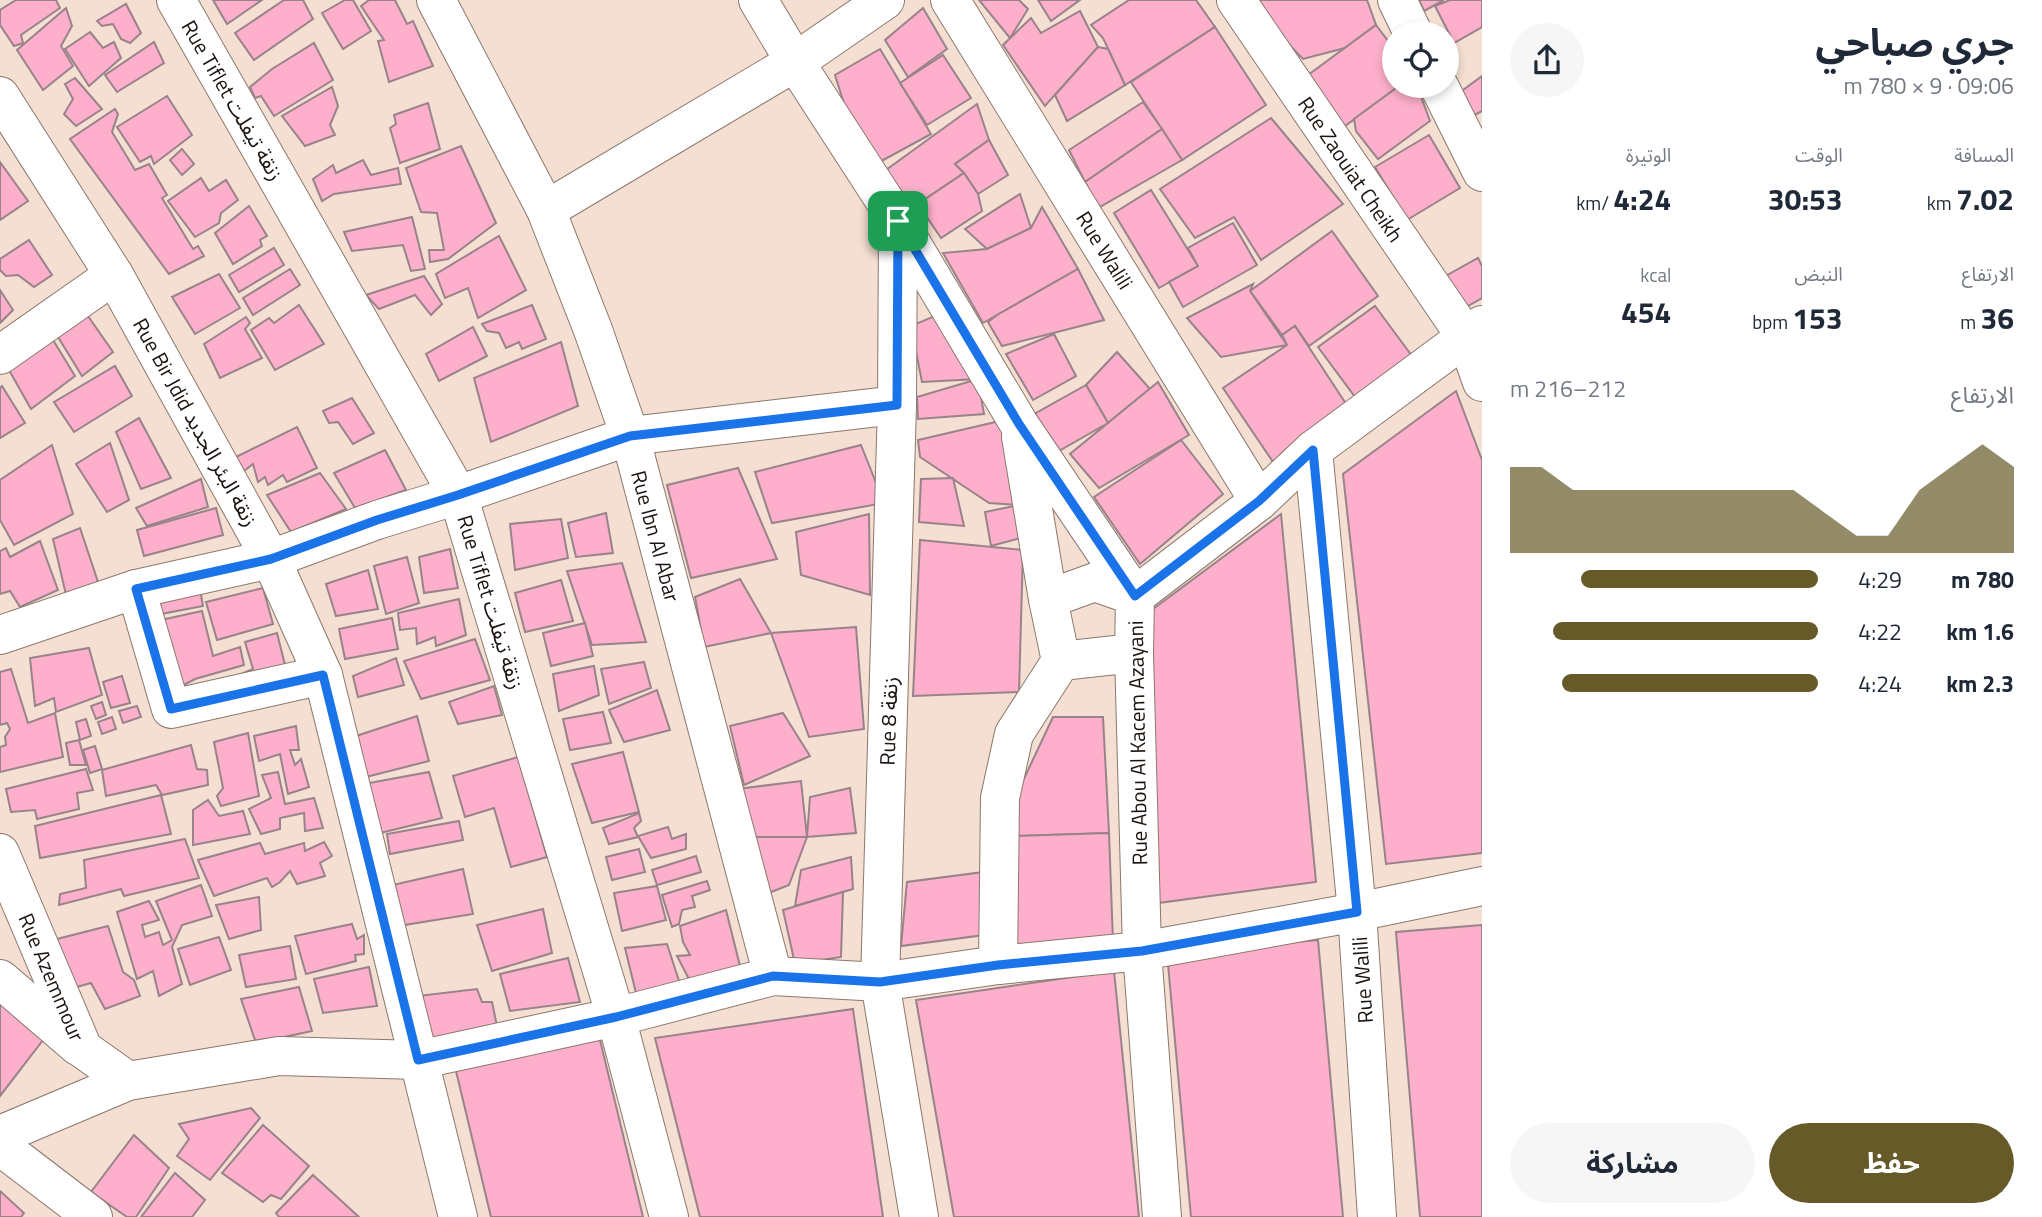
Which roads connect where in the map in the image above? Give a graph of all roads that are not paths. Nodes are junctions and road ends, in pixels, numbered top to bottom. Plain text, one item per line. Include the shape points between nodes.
1 (176, 0) edge
2 (436, 0) edge
3 (758, 0) edge
4 (885, 0) edge
5 (950, 0) edge
6 (1236, 0) edge
7 (1397, 0) edge
8 (1407, 21) edge
9 (795, 62) junction
10 (0, 96) edge
11 (1445, 98) edge
12 (1482, 172) edge
13 (546, 210) junction
14 (898, 221) junction
15 (114, 275) junction
16 (1474, 331) edge
17 (0, 355) edge
18 (1482, 382) edge
19 (897, 405) junction
20 (1019, 424) junction
21 (630, 436) junction
22 (1313, 450) junction
23 (458, 495) junction
24 (1259, 501) junction
25 (271, 559) junction
26 (136, 589) junction
27 (1135, 596) junction
28 (1048, 599) junction
29 (0, 635) edge
30 (1134, 653) junction
31 (1062, 662) junction
32 (323, 675) junction
33 (0, 853) edge
34 (1482, 886) edge
35 (1357, 912) junction
36 (1142, 951) junction
37 (998, 965) junction
38 (773, 976) junction
39 (0, 979) edge
40 (880, 982) junction
41 (616, 1017) junction
42 (83, 1049) junction
43 (418, 1060) junction
44 (128, 1081) junction
45 (0, 1135) edge
46 (0, 1146) edge
47 (93, 1217) edge
48 (458, 1217) edge
49 (669, 1217) edge
50 (919, 1217) edge
51 (1162, 1217) edge
52 (1377, 1217) edge

1 - 23 street, Rue Tiflet زنقة تيفلت
2 - 13 street, Rue Ibn Al Abar
3 - 9 street, Rue Abou Al Kacem Azayani
4 - 9 street
5 - 24 street, Rue Walili
6 - 16 street, Rue Zaouiat Cheikh
7 - 8 street
9 - 13 street
9 - 14 street, Rue Abou Al Kacem Azayani
10 - 15 street, Rue Bir Jdid زنقة البئر الجديد
11 - 12 street
13 - 21 street, Rue Ibn Al Abar
14 - 19 street, Rue 8 زنقة
14 - 20 street, Rue Abou Al Kacem Azayani
15 - 17 street
15 - 25 street, Rue Bir Jdid زنقة البئر الجديد
16 - 18 street, Rue Zaouiat Cheikh
16 - 22 street
19 - 21 street
19 - 40 street, Rue 8 زنقة
20 - 27 street, Rue Abou Al Kacem Azayani
20 - 28 street
21 - 23 street
21 - 38 street, Rue Ibn Al Abar
22 - 24 street
22 - 35 street, Rue Walili
23 - 25 street
23 - 41 street, Rue Tiflet زنقة تيفلت
24 - 27 street
25 - 26 street
25 - 32 street, Rue Bir Jdid زنقة البئر الجديد
26 - 29 street
26 - 32 street via 171,709
27 - 28 street via 1095,582
27 - 30 street, Rue Abou Al Kacem Azayani
28 - 31 street
30 - 31 street
30 - 36 street, Rue Abou Al Kacem Azayani
31 - 37 street via 1014,734 1000,798
32 - 43 street, Rue Bir Jdid زنقة البئر الجديد
33 - 42 street, Rue Azemmour
34 - 35 street
35 - 36 street
35 - 52 street, Rue Walili
36 - 37 street
36 - 51 street, Rue Abou Al Kacem Azayani
37 - 40 street
38 - 40 street
38 - 41 street
39 - 42 street
40 - 50 street, Rue 8 زنقة
41 - 43 street
41 - 49 street, Rue Tiflet زنقة تيفلت
42 - 44 street, Rue Azemmour
43 - 44 street via 279,1056
43 - 48 street, Rue Bir Jdid زنقة البئر الجديد
44 - 45 street
46 - 47 street

